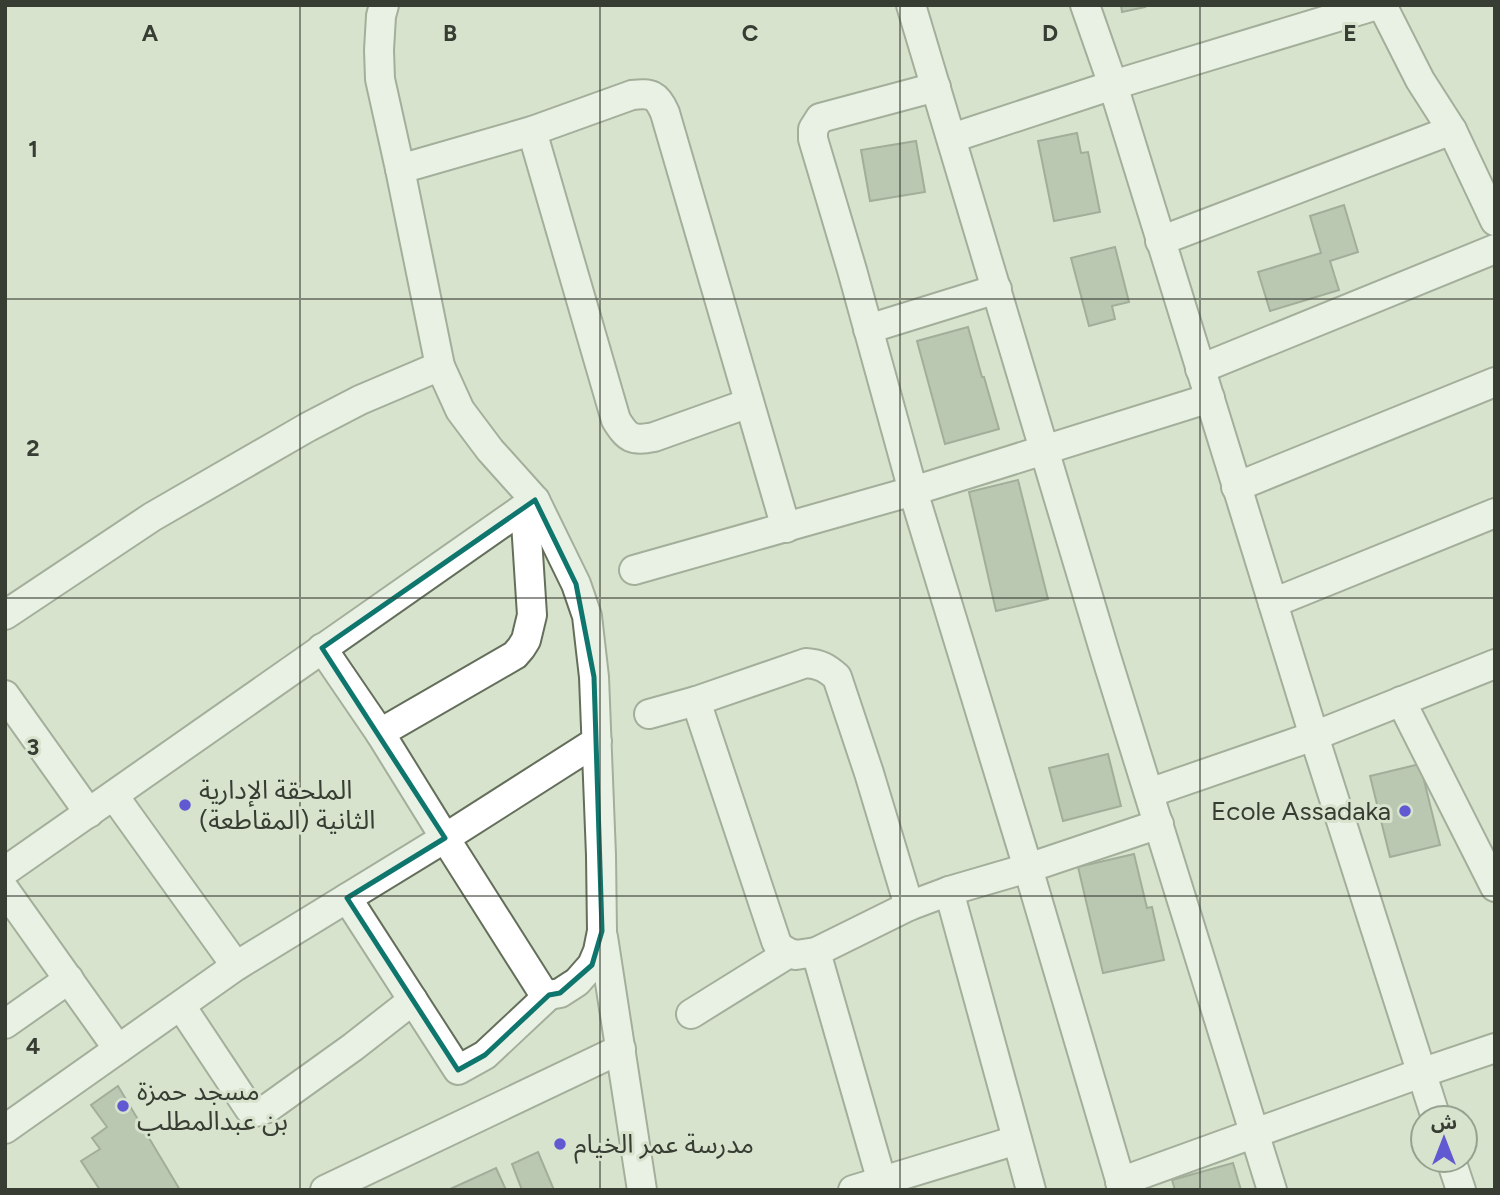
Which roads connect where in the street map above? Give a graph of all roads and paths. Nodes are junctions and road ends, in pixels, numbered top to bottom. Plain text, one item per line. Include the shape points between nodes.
1 (384, 5) edge
2 (911, 5) edge
3 (1086, 5) edge
4 (1380, 5) edge
5 (1113, 85) junction
6 (936, 87) junction
7 (1452, 130) junction
8 (531, 131) junction
9 (952, 138) junction
10 (400, 169) junction
11 (1495, 221) edge
12 (1160, 241) junction
13 (1495, 249) edge
14 (997, 289) junction
15 (868, 329) junction
16 (440, 366) junction
17 (1200, 369) junction
18 (1495, 382) edge
19 (1210, 398) junction
20 (749, 403) junction
21 (1044, 451) junction
22 (1236, 487) junction
23 (913, 491) junction
24 (530, 503) junction
25 (1495, 513) edge
26 (786, 528) junction
27 (634, 570) dead end
28 (1273, 604) junction
29 (5, 615) edge
30 (322, 648) junction
31 (1495, 664) edge
32 (5, 695) edge
33 (696, 701) junction
34 (1401, 701) junction
35 (649, 714) dead end
36 (380, 733) junction
37 (1314, 736) junction
38 (597, 741) junction
39 (1149, 793) junction
40 (114, 796) junction
41 (89, 813) junction
42 (1159, 824) junction
43 (445, 838) junction
44 (1028, 867) junction
45 (5, 871) edge
46 (1495, 887) edge
47 (5, 890) edge
48 (949, 891) junction
49 (347, 898) junction
50 (909, 906) junction
51 (602, 931) junction
52 (802, 953) junction
53 (236, 966) junction
54 (69, 979) junction
55 (549, 995) junction
56 (413, 1000) junction
57 (181, 1006) junction
58 (691, 1014) dead end
59 (5, 1024) edge
60 (1495, 1048) edge
61 (118, 1049) junction
62 (621, 1049) junction
63 (1421, 1073) junction
64 (1431, 1104) edge
65 (5, 1129) edge
66 (1254, 1132) junction
67 (1017, 1140) junction
68 (882, 1182) junction
69 (1121, 1186) edge
70 (325, 1190) edge
71 (642, 1190) edge
72 (853, 1190) edge
73 (1031, 1190) edge
74 (1272, 1190) edge

1 - 10 street via 380,79
2 - 6 street
3 - 5 street
4 - 5 street
4 - 7 street
5 - 9 street
5 - 12 street
6 - 9 street
6 - 15 street via 820,118 813,129
7 - 11 street
7 - 12 street
8 - 10 street
8 - 20 street via 616,420 625,435 638,440 654,437
8 - 20 street via 632,95 660,101
9 - 14 street
10 - 16 street
12 - 17 street
13 - 17 street
14 - 15 street
14 - 21 street
15 - 23 street
16 - 24 street via 460,410
16 - 29 street via 308,427 152,517
17 - 19 street
18 - 22 street
19 - 21 street
19 - 22 street
20 - 26 street
21 - 23 street
21 - 39 street
22 - 28 street
23 - 26 street
23 - 44 street
24 - 30 street
24 - 36 street via 531,615 522,648
24 - 38 street via 576,584 587,617
25 - 28 street
26 - 27 street
28 - 37 street
30 - 36 street
30 - 40 street
31 - 34 street
32 - 41 street
33 - 35 street
33 - 50 street via 806,663 827,668 837,677
33 - 52 street via 776,941 779,947
34 - 37 street
34 - 46 street
36 - 43 street
37 - 39 street
37 - 63 street
38 - 43 street
38 - 51 street
39 - 42 street
40 - 41 street
40 - 53 street
41 - 45 street
42 - 44 street
42 - 66 street
43 - 49 street
43 - 55 street via 542,991
44 - 48 street
44 - 69 street
47 - 54 street
48 - 50 street
48 - 67 street
49 - 53 street
49 - 56 street
50 - 52 street
51 - 55 street via 592,965 577,982
51 - 62 street
52 - 58 street
52 - 68 street
53 - 57 street
54 - 59 street
54 - 61 street
55 - 56 street via 485,1055 458,1070
56 - 57 street via 260,1112 250,1110
57 - 61 street
60 - 63 street
61 - 65 street
62 - 70 street
62 - 71 street
63 - 64 street
63 - 66 street
66 - 69 street
66 - 74 street
67 - 68 street
67 - 73 street
68 - 72 street

